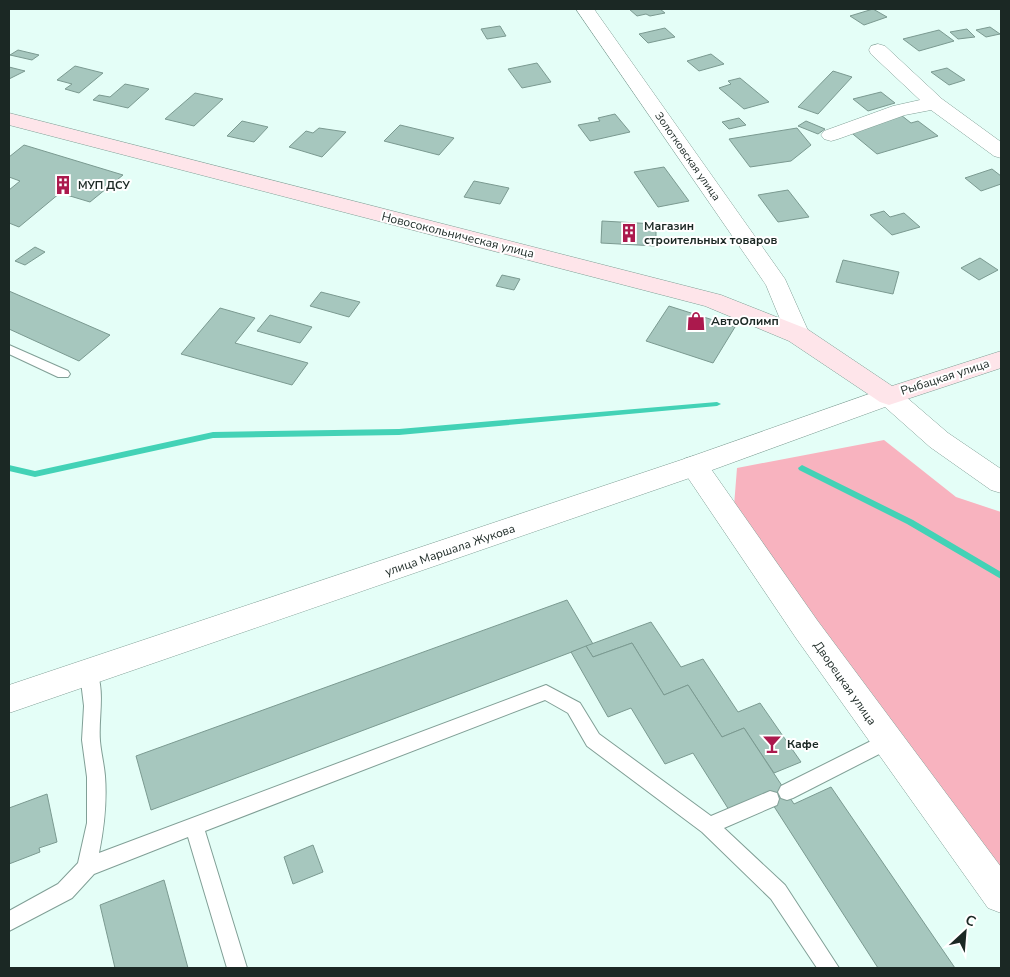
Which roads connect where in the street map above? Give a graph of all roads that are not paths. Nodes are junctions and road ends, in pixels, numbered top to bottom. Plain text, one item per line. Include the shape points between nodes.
1 (585, 9) edge
2 (878, 50) dead end
3 (935, 103) junction
4 (9, 119) edge
5 (831, 135) dead end
6 (1001, 152) edge
7 (798, 335) junction
8 (9, 348) edge
9 (1001, 359) edge
10 (64, 374) dead end
11 (889, 396) junction
12 (694, 466) junction
13 (1001, 483) edge
14 (89, 673) junction
15 (9, 699) edge
16 (887, 742) junction
17 (787, 792) dead end
18 (770, 799) dead end
19 (194, 826) junction
20 (709, 826) junction
21 (87, 867) junction
22 (1001, 896) edge
23 (9, 920) edge
24 (237, 968) edge
25 (829, 968) edge

1 - 7 street, Золотковская улица via 778,284
2 - 3 street
3 - 5 street via 900,110
3 - 6 street
4 - 7 main road, Новосокольническая улица via 713,300
7 - 11 main road, Новосокольническая улица
8 - 10 lane
9 - 11 main road, Рыбацкая улица
11 - 12 street, улица Маршала Жукова
11 - 13 street via 939,440
12 - 14 street, улица Маршала Жукова
12 - 16 street, Дворецкая улица via 746,545
14 - 15 street, улица Маршала Жукова
14 - 21 lane via 96,823
16 - 17 lane
16 - 22 street, Дворецкая улица
18 - 20 lane
19 - 20 lane via 546,692 574,708 593,740
19 - 21 lane
19 - 24 lane
20 - 25 lane via 778,892
21 - 23 lane via 65,891

